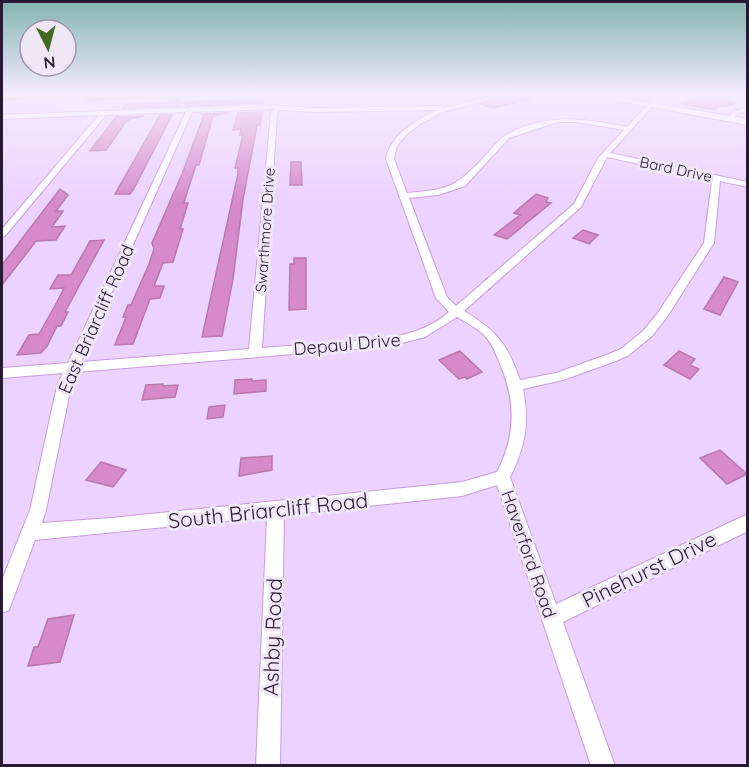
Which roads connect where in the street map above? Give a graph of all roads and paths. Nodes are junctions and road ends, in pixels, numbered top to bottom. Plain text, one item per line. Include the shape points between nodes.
1 (89, 131) edge
2 (180, 131) edge
3 (273, 131) edge
4 (407, 131) edge
5 (525, 131) edge
6 (627, 131) edge
7 (605, 154) junction
8 (716, 178) junction
9 (747, 185) edge
10 (405, 196) junction
11 (2, 234) edge
12 (456, 312) junction
13 (255, 352) junction
14 (71, 367) junction
15 (2, 373) edge
16 (516, 386) junction
17 (502, 477) junction
18 (276, 509) junction
19 (747, 522) edge
20 (31, 531) junction
21 (2, 603) edge
22 (551, 616) junction
23 (268, 765) edge
24 (603, 765) edge

1 - 11 street
2 - 14 street, East Briarcliff Road
3 - 13 street, Swarthmore Drive
4 - 10 street, Haverford Road via 391,149 390,159
5 - 10 street via 507,137 462,184 438,193
6 - 7 street, Depaul Drive
7 - 8 street, Bard Drive
7 - 12 street, Depaul Drive via 578,206
8 - 9 street, Bard Drive
8 - 16 street via 709,243 649,331 625,352 611,358 558,377
10 - 12 street, Haverford Road via 442,298
12 - 13 street, Depaul Drive via 434,329 399,341
12 - 16 street, Haverford Road via 492,336
13 - 14 street, Depaul Drive
14 - 15 street, Depaul Drive
14 - 20 street, East Briarcliff Road via 57,411 44,487
16 - 17 street, Haverford Road via 519,439
17 - 18 street, South Briarcliff Road via 462,489
17 - 22 street, Haverford Road
18 - 20 street, South Briarcliff Road
18 - 23 street, Ashby Road
19 - 22 street, Pinehurst Drive
20 - 21 street, East Briarcliff Road
22 - 24 street, Haverford Road

